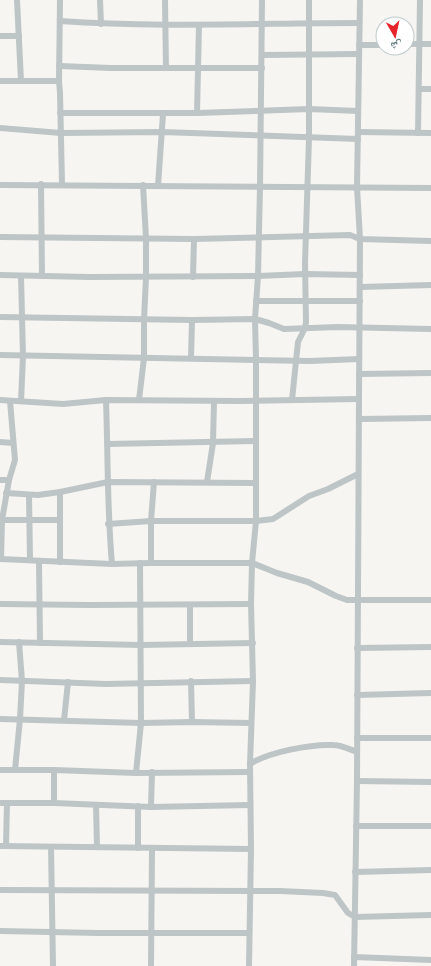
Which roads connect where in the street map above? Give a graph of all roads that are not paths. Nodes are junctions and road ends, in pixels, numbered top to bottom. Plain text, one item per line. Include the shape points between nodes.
1 (17, 0) edge
2 (60, 0) edge
3 (100, 0) edge
4 (165, 0) edge
5 (262, 0) edge
6 (308, 0) edge
7 (360, 0) edge
8 (420, 0) edge
9 (60, 21) junction
10 (263, 23) junction
11 (309, 23) junction
12 (360, 23) junction
13 (101, 24) junction
14 (165, 24) junction
15 (199, 25) junction
16 (0, 36) edge
17 (19, 36) junction
18 (415, 44) edge
19 (420, 44) junction
20 (431, 44) edge
21 (359, 45) junction
22 (375, 45) edge
23 (308, 54) junction
24 (359, 54) junction
25 (262, 55) junction
26 (59, 66) junction
27 (166, 68) junction
28 (198, 68) junction
29 (262, 68) junction
30 (0, 81) edge
31 (21, 81) junction
32 (59, 81) junction
33 (419, 89) junction
34 (431, 89) edge
35 (309, 110) junction
36 (358, 111) junction
37 (260, 112) junction
38 (60, 113) junction
39 (197, 113) junction
40 (163, 114) junction
41 (0, 128) edge
42 (61, 132) junction
43 (162, 132) junction
44 (358, 132) junction
45 (418, 133) junction
46 (431, 133) edge
47 (260, 135) junction
48 (309, 138) junction
49 (358, 139) junction
50 (41, 184) junction
51 (62, 184) junction
52 (0, 185) edge
53 (143, 185) junction
54 (158, 186) junction
55 (307, 187) junction
56 (357, 187) junction
57 (260, 188) junction
58 (431, 188) edge
59 (42, 236) junction
60 (306, 236) junction
61 (0, 237) edge
62 (146, 238) junction
63 (258, 238) junction
64 (194, 239) junction
65 (360, 239) junction
66 (431, 241) edge
67 (305, 274) junction
68 (0, 275) edge
69 (360, 275) junction
70 (21, 276) junction
71 (42, 276) junction
72 (258, 276) junction
73 (146, 277) junction
74 (193, 277) junction
75 (431, 285) edge
76 (360, 287) junction
77 (306, 300) junction
78 (256, 301) junction
79 (360, 301) junction
80 (0, 317) edge
81 (22, 317) junction
82 (255, 319) junction
83 (144, 320) junction
84 (192, 320) junction
85 (359, 327) junction
86 (305, 328) junction
87 (431, 329) edge
88 (0, 355) edge
89 (23, 356) junction
90 (144, 358) junction
91 (191, 358) junction
92 (256, 359) junction
93 (359, 359) junction
94 (296, 360) junction
95 (431, 373) edge
96 (359, 374) junction
97 (359, 399) junction
98 (0, 400) edge
99 (106, 400) junction
100 (140, 400) junction
101 (292, 400) junction
102 (10, 401) junction
103 (21, 401) junction
104 (214, 401) junction
105 (255, 401) junction
106 (431, 418) edge
107 (359, 419) junction
108 (0, 442) edge
109 (255, 442) junction
110 (13, 443) junction
111 (213, 443) junction
112 (108, 444) junction
113 (358, 474) junction
114 (0, 480) edge
115 (9, 480) junction
116 (108, 482) junction
117 (154, 482) junction
118 (207, 482) junction
119 (255, 483) junction
120 (60, 492) junction
121 (6, 493) junction
122 (29, 495) junction
123 (30, 519) junction
124 (1, 520) edge
125 (60, 520) junction
126 (151, 521) junction
127 (256, 521) junction
128 (108, 524) junction
129 (0, 559) edge
130 (30, 560) junction
131 (39, 560) junction
132 (60, 562) junction
133 (140, 563) junction
134 (151, 563) junction
135 (252, 563) junction
136 (112, 564) junction
137 (357, 600) junction
138 (431, 600) edge
139 (40, 603) junction
140 (0, 604) edge
141 (251, 604) junction
142 (141, 605) junction
143 (190, 605) junction
144 (0, 642) edge
145 (20, 642) junction
146 (40, 643) junction
147 (253, 643) junction
148 (190, 644) junction
149 (141, 645) junction
150 (431, 647) edge
151 (357, 648) junction
152 (0, 680) edge
153 (22, 680) junction
154 (191, 681) junction
155 (253, 681) junction
156 (68, 682) junction
157 (141, 684) junction
158 (431, 693) edge
159 (357, 695) junction
160 (0, 719) edge
161 (20, 719) junction
162 (64, 720) junction
163 (192, 722) junction
164 (141, 723) junction
165 (251, 723) junction
166 (357, 738) junction
167 (431, 738) edge
168 (357, 752) junction
169 (250, 764) junction
170 (0, 770) edge
171 (15, 770) junction
172 (54, 770) junction
173 (152, 772) junction
174 (250, 772) junction
175 (136, 773) junction
176 (357, 782) junction
177 (431, 782) edge
178 (0, 803) edge
179 (7, 803) junction
180 (54, 803) junction
181 (96, 805) junction
182 (250, 805) junction
183 (138, 806) junction
184 (151, 807) junction
185 (356, 826) junction
186 (431, 826) edge
187 (3, 846) edge
188 (51, 847) junction
189 (97, 848) junction
190 (138, 848) junction
191 (152, 848) junction
192 (251, 849) junction
193 (431, 870) edge
194 (355, 872) junction
195 (0, 890) edge
196 (52, 891) junction
197 (152, 891) junction
198 (250, 891) junction
199 (431, 916) edge
200 (354, 917) junction
201 (0, 931) edge
202 (52, 932) junction
203 (249, 933) junction
204 (152, 934) junction
205 (354, 957) junction
206 (431, 960) edge
207 (53, 966) edge
208 (151, 966) edge
209 (249, 966) edge
210 (354, 966) edge

1 - 17 street
2 - 9 street
3 - 13 street
4 - 14 street
5 - 10 street
6 - 11 street
7 - 12 street
8 - 19 street
9 - 13 street
9 - 26 street
10 - 11 street
10 - 15 street
10 - 25 street
11 - 12 street
11 - 23 street
12 - 21 street
13 - 14 street
14 - 15 street
14 - 27 street
15 - 28 street
16 - 17 street
17 - 31 street
18 - 19 street
19 - 20 street
19 - 33 street
21 - 22 street
21 - 24 street
23 - 24 street
23 - 25 street
23 - 35 street
24 - 36 street
25 - 29 street
26 - 27 street
26 - 32 street
27 - 28 street
28 - 29 street
28 - 39 street
29 - 37 street
30 - 31 street
31 - 32 street
32 - 38 street
33 - 34 street
33 - 45 street
35 - 36 street
35 - 37 street
35 - 48 street
36 - 44 street
37 - 39 street
37 - 47 street
38 - 40 street
38 - 42 street
39 - 40 street
40 - 43 street
41 - 42 street
42 - 43 street
42 - 51 street
43 - 47 street
43 - 54 street
44 - 45 street
44 - 49 street
45 - 46 street
47 - 48 street
47 - 57 street
48 - 49 street
48 - 55 street
49 - 56 street
50 - 51 street
50 - 52 street
50 - 59 street
51 - 53 street
53 - 54 street
53 - 62 street
54 - 57 street
55 - 56 street
55 - 57 street
55 - 60 street
56 - 58 street
56 - 65 street
57 - 63 street
59 - 61 street
59 - 62 street
59 - 71 street
60 - 63 street
60 - 65 street via 350,235
60 - 67 street
62 - 64 street
62 - 73 street
63 - 64 street
63 - 72 street
64 - 74 street
65 - 66 street
65 - 69 street
67 - 69 street
67 - 72 street
67 - 77 street
68 - 70 street
69 - 76 street
70 - 71 street
70 - 81 street
71 - 73 street
72 - 74 street
72 - 78 street
73 - 74 street
73 - 83 street
75 - 76 street
76 - 79 street
77 - 78 street
77 - 79 street
77 - 86 street
78 - 82 street
79 - 85 street
80 - 81 street
81 - 83 street
81 - 89 street
82 - 84 street
82 - 86 street via 284,329
82 - 92 street
83 - 84 street
83 - 90 street
84 - 91 street
85 - 86 street
85 - 87 street
85 - 93 street
86 - 94 street via 298,342
88 - 89 street
89 - 90 street
89 - 103 street
90 - 91 street
90 - 100 street
91 - 92 street
92 - 94 street
92 - 105 street
93 - 94 street
93 - 96 street
94 - 101 street
95 - 96 street
96 - 97 street
97 - 101 street
97 - 107 street
98 - 102 street
99 - 100 street
99 - 103 street via 63,404
99 - 112 street
100 - 104 street
101 - 105 street
102 - 103 street
102 - 110 street
104 - 105 street
104 - 111 street
105 - 109 street
106 - 107 street
107 - 113 street
108 - 110 street
109 - 111 street
109 - 119 street
110 - 115 street via 15,460
111 - 112 street
111 - 118 street
112 - 116 street
113 - 127 street via 309,496 276,518
113 - 137 street
114 - 115 street
115 - 121 street
116 - 117 street
116 - 120 street
116 - 128 street
117 - 118 street
117 - 126 street
118 - 119 street
119 - 127 street
120 - 122 street
120 - 125 street
121 - 122 street
121 - 124 street
122 - 123 street
123 - 124 street
123 - 125 street
123 - 130 street
124 - 129 street
125 - 132 street
126 - 127 street
126 - 128 street
126 - 134 street
127 - 135 street
128 - 136 street
129 - 130 street
130 - 131 street
131 - 132 street
131 - 139 street
132 - 136 street
133 - 134 street
133 - 136 street
133 - 142 street
134 - 135 street
135 - 137 street via 308,582 340,598
135 - 141 street
137 - 138 street
137 - 151 street
139 - 140 street
139 - 142 street
139 - 146 street
141 - 143 street
141 - 147 street
142 - 143 street
142 - 149 street
143 - 148 street
144 - 145 street
145 - 146 street
145 - 153 street
146 - 149 street
147 - 148 street
147 - 155 street
148 - 149 street
149 - 157 street
150 - 151 street
151 - 159 street
152 - 153 street
153 - 156 street
153 - 161 street
154 - 155 street
154 - 157 street
154 - 163 street
155 - 165 street
156 - 157 street
156 - 162 street
157 - 164 street
158 - 159 street
159 - 166 street
160 - 161 street
161 - 162 street
161 - 171 street
162 - 164 street
163 - 164 street
163 - 165 street
164 - 175 street
165 - 169 street
166 - 167 street
166 - 168 street
168 - 169 street via 335,745 318,746 264,757
168 - 176 street
169 - 174 street
170 - 171 street
171 - 172 street
172 - 175 street
172 - 180 street
173 - 174 street
173 - 175 street
173 - 184 street
174 - 182 street
176 - 177 street
176 - 185 street
178 - 179 street
179 - 180 street
179 - 187 street
180 - 181 street
181 - 183 street
181 - 189 street
182 - 184 street
182 - 192 street
183 - 184 street
183 - 190 street
185 - 186 street
185 - 194 street
187 - 188 street
188 - 189 street
188 - 196 street
189 - 190 street
190 - 191 street
191 - 192 street
191 - 197 street
192 - 198 street
193 - 194 street
194 - 200 street
195 - 196 street
196 - 197 street
196 - 202 street
197 - 198 street
197 - 204 street
198 - 200 street via 332,894
198 - 203 street
199 - 200 street
200 - 205 street
201 - 202 street
202 - 204 street
202 - 207 street
203 - 204 street
203 - 209 street
204 - 208 street
205 - 206 street
205 - 210 street

